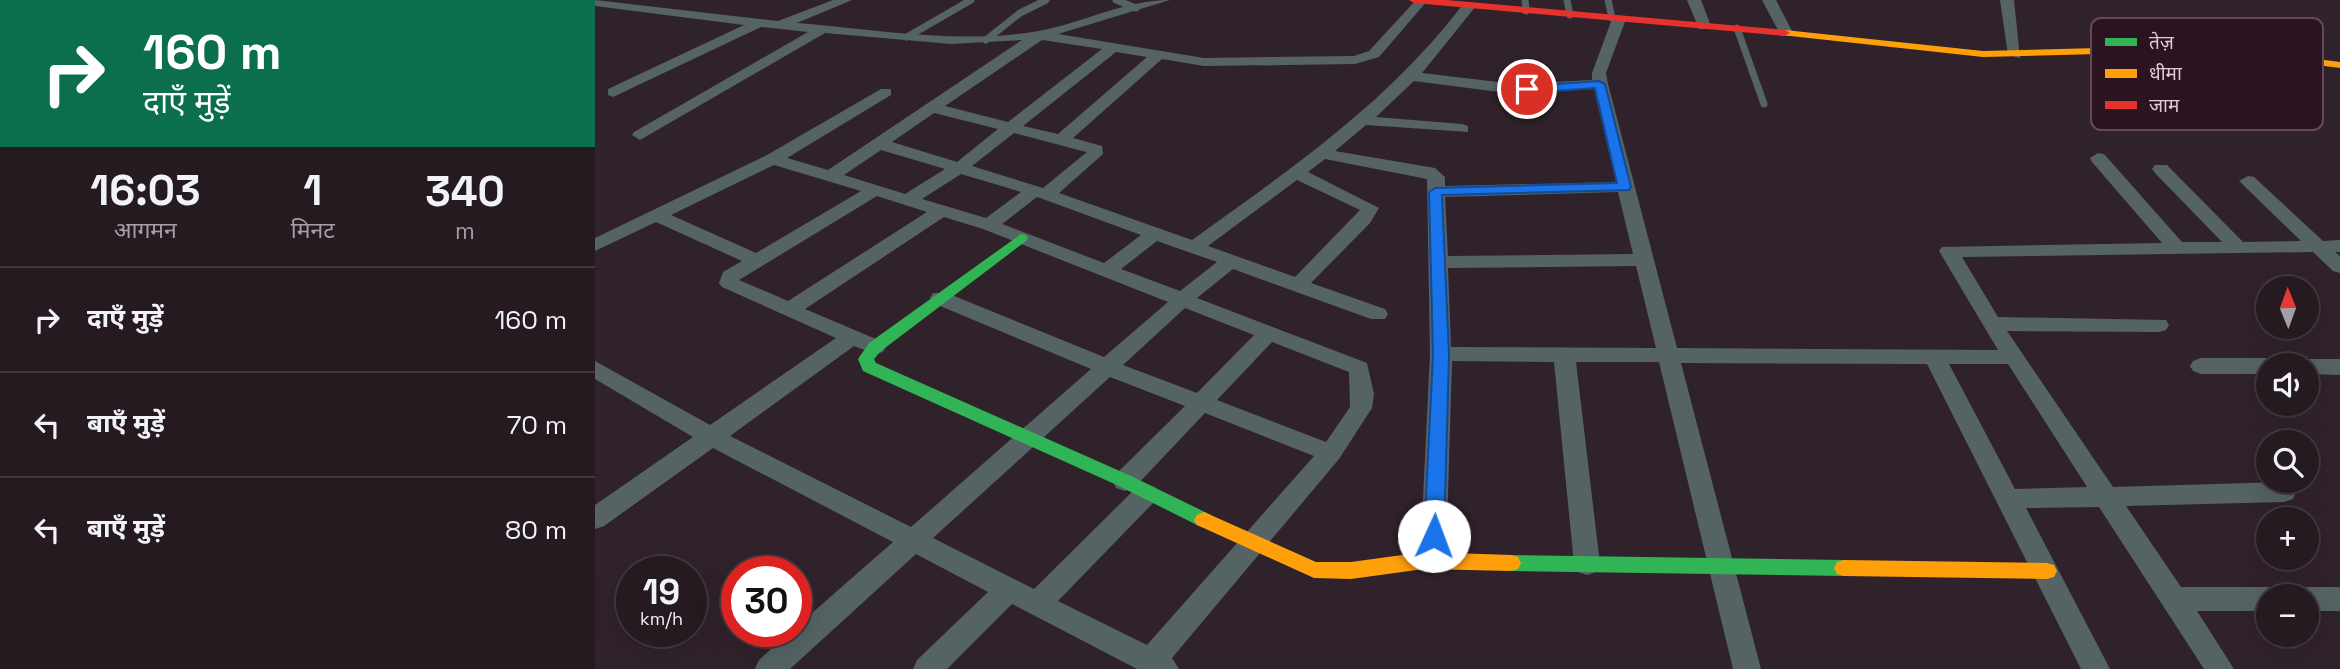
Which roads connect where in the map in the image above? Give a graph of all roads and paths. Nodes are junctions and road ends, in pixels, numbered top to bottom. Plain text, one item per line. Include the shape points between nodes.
1 (845, 0) edge
2 (971, 0) edge
3 (1046, 0) edge
4 (1116, 0) edge
5 (1163, 0) edge
6 (1414, 0) edge
7 (1608, 0) edge
8 (1694, 0) edge
9 (1769, 0) edge
10 (2007, 0) edge
11 (1432, 1) edge
12 (595, 2) edge
13 (1473, 4) edge
14 (1525, 5) edge
15 (1568, 7) edge
16 (1136, 8) junction
17 (1616, 19) junction
18 (759, 23) junction
19 (777, 25) junction
20 (1704, 26) junction
21 (823, 29) junction
22 (1737, 29) junction
23 (1786, 33) junction
24 (1039, 36) junction
25 (907, 37) junction
26 (986, 40) junction
27 (1111, 49) junction
28 (2091, 52) edge
29 (2015, 55) junction
30 (1156, 57) junction
31 (1411, 76) junction
32 (1599, 84) junction
33 (613, 92) dead end
34 (886, 92) dead end
35 (1764, 104) dead end
36 (933, 108) junction
37 (1359, 120) junction
38 (1011, 127) junction
39 (1462, 129) dead end
40 (640, 135) dead end
41 (1061, 140) junction
42 (880, 144) junction
43 (1320, 153) junction
44 (2098, 158) dead end
45 (773, 159) junction
46 (959, 167) junction
47 (2161, 169) dead end
48 (1295, 173) junction
49 (830, 177) junction
50 (2248, 181) dead end
51 (1625, 187) junction
52 (874, 191) junction
53 (1435, 192) junction
54 (1040, 193) junction
55 (907, 200) junction
56 (940, 211) junction
57 (657, 216) junction
58 (989, 225) junction
59 (1155, 233) junction
60 (1021, 238) junction
61 (595, 245) edge
62 (2340, 246) edge
63 (1195, 247) junction
64 (2319, 247) junction
65 (2239, 248) junction
66 (2178, 249) junction
67 (756, 260) junction
68 (1232, 260) junction
69 (1642, 260) junction
70 (1437, 262) junction
71 (2340, 267) edge
72 (1106, 271) junction
73 (1300, 284) junction
74 (940, 298) junction
75 (1182, 300) junction
76 (792, 308) junction
77 (1378, 314) dead end
78 (1992, 324) junction
79 (2159, 325) dead end
80 (1269, 333) junction
81 (853, 336) junction
82 (875, 347) junction
83 (1441, 355) junction
84 (1564, 355) junction
85 (1667, 356) junction
86 (2016, 357) junction
87 (1935, 358) junction
88 (2201, 366) dead end
89 (2256, 366) edge
90 (1107, 367) junction
91 (2324, 367) edge
92 (595, 369) edge
93 (2340, 385) edge
94 (1202, 404) junction
95 (710, 436) junction
96 (1027, 438) junction
97 (1331, 453) junction
98 (1135, 487) junction
99 (2259, 493) edge
100 (2010, 499) junction
101 (2108, 499) junction
102 (595, 519) edge
103 (912, 541) junction
104 (1253, 543) junction
105 (1433, 562) junction
106 (1587, 564) junction
107 (1724, 567) junction
108 (2047, 571) junction
109 (1008, 590) junction
110 (2256, 599) edge
111 (2319, 599) edge
112 (2340, 599) edge
113 (2176, 600) junction
114 (1038, 603) junction
115 (1157, 665) edge
116 (769, 669) edge
117 (927, 669) edge
118 (1747, 669) edge
119 (2096, 669) edge
120 (2220, 669) edge

1 - 19 street
2 - 25 lane
3 - 26 lane via 1020,13
4 - 16 lane
5 - 16 street
6 - 11 street
7 - 17 lane
8 - 20 street
9 - 23 street
10 - 29 street
11 - 13 street
11 - 30 street via 1363,60 1224,63
12 - 18 street
13 - 14 street
13 - 31 street
14 - 15 street
15 - 17 street
16 - 24 street
17 - 20 street
17 - 32 street
18 - 19 street
18 - 33 street
19 - 21 street
20 - 22 street
21 - 25 street
21 - 40 street
22 - 23 street
22 - 35 lane
23 - 29 street
24 - 26 street
24 - 27 street
24 - 36 street
25 - 26 street
27 - 30 street
27 - 38 street
28 - 29 street
30 - 41 street
31 - 32 street via 1515,89
31 - 37 street
32 - 51 street
34 - 45 street
36 - 38 street
36 - 42 street
37 - 39 street
37 - 43 street
38 - 41 street
38 - 46 street
41 - 54 street via 1092,148 1095,154
42 - 46 street
42 - 49 street
43 - 48 street
43 - 53 street via 1429,172 1436,177
44 - 66 street
45 - 49 street
45 - 57 street
46 - 54 street
46 - 55 street
47 - 65 street
48 - 63 street
48 - 73 street via 1370,208
49 - 52 street
50 - 64 street
51 - 53 street
51 - 69 street
52 - 55 street
52 - 67 street
53 - 70 street
54 - 58 street
54 - 59 street
55 - 56 street
56 - 58 street
56 - 76 street
57 - 61 street
57 - 67 street
58 - 60 street
59 - 63 street
59 - 72 street
60 - 72 street
60 - 74 street
62 - 64 street
63 - 68 street
64 - 65 street
64 - 71 street
65 - 66 street
66 - 78 street via 1949,251
67 - 76 street via 730,276 729,283
68 - 73 street
68 - 75 street
69 - 70 street
69 - 85 street
70 - 83 street
72 - 75 street
73 - 77 street
74 - 82 street
74 - 90 street
75 - 80 street
75 - 90 street
76 - 81 street
78 - 79 street
78 - 86 street
80 - 94 street
80 - 97 street via 1359,368 1361,408
81 - 82 street
81 - 95 street
82 - 96 street via 866,359 869,367
83 - 84 street
83 - 105 street
84 - 85 street
84 - 106 street
85 - 87 street
85 - 107 street
86 - 87 street
86 - 101 street
87 - 100 street
88 - 89 street
90 - 94 street
90 - 96 street
91 - 93 street
92 - 95 street
94 - 97 street
94 - 98 street
95 - 102 street
95 - 103 street
96 - 98 street
96 - 103 street
97 - 104 street
98 - 104 street
98 - 114 street
99 - 101 street
100 - 101 street
100 - 108 street
101 - 113 street
103 - 109 street
103 - 116 street
104 - 105 street via 1332,574
104 - 115 street
105 - 106 street
106 - 107 street
107 - 108 street
107 - 118 street
108 - 119 street
109 - 114 street
109 - 117 street
110 - 113 street
111 - 112 street
113 - 120 street
114 - 115 street

